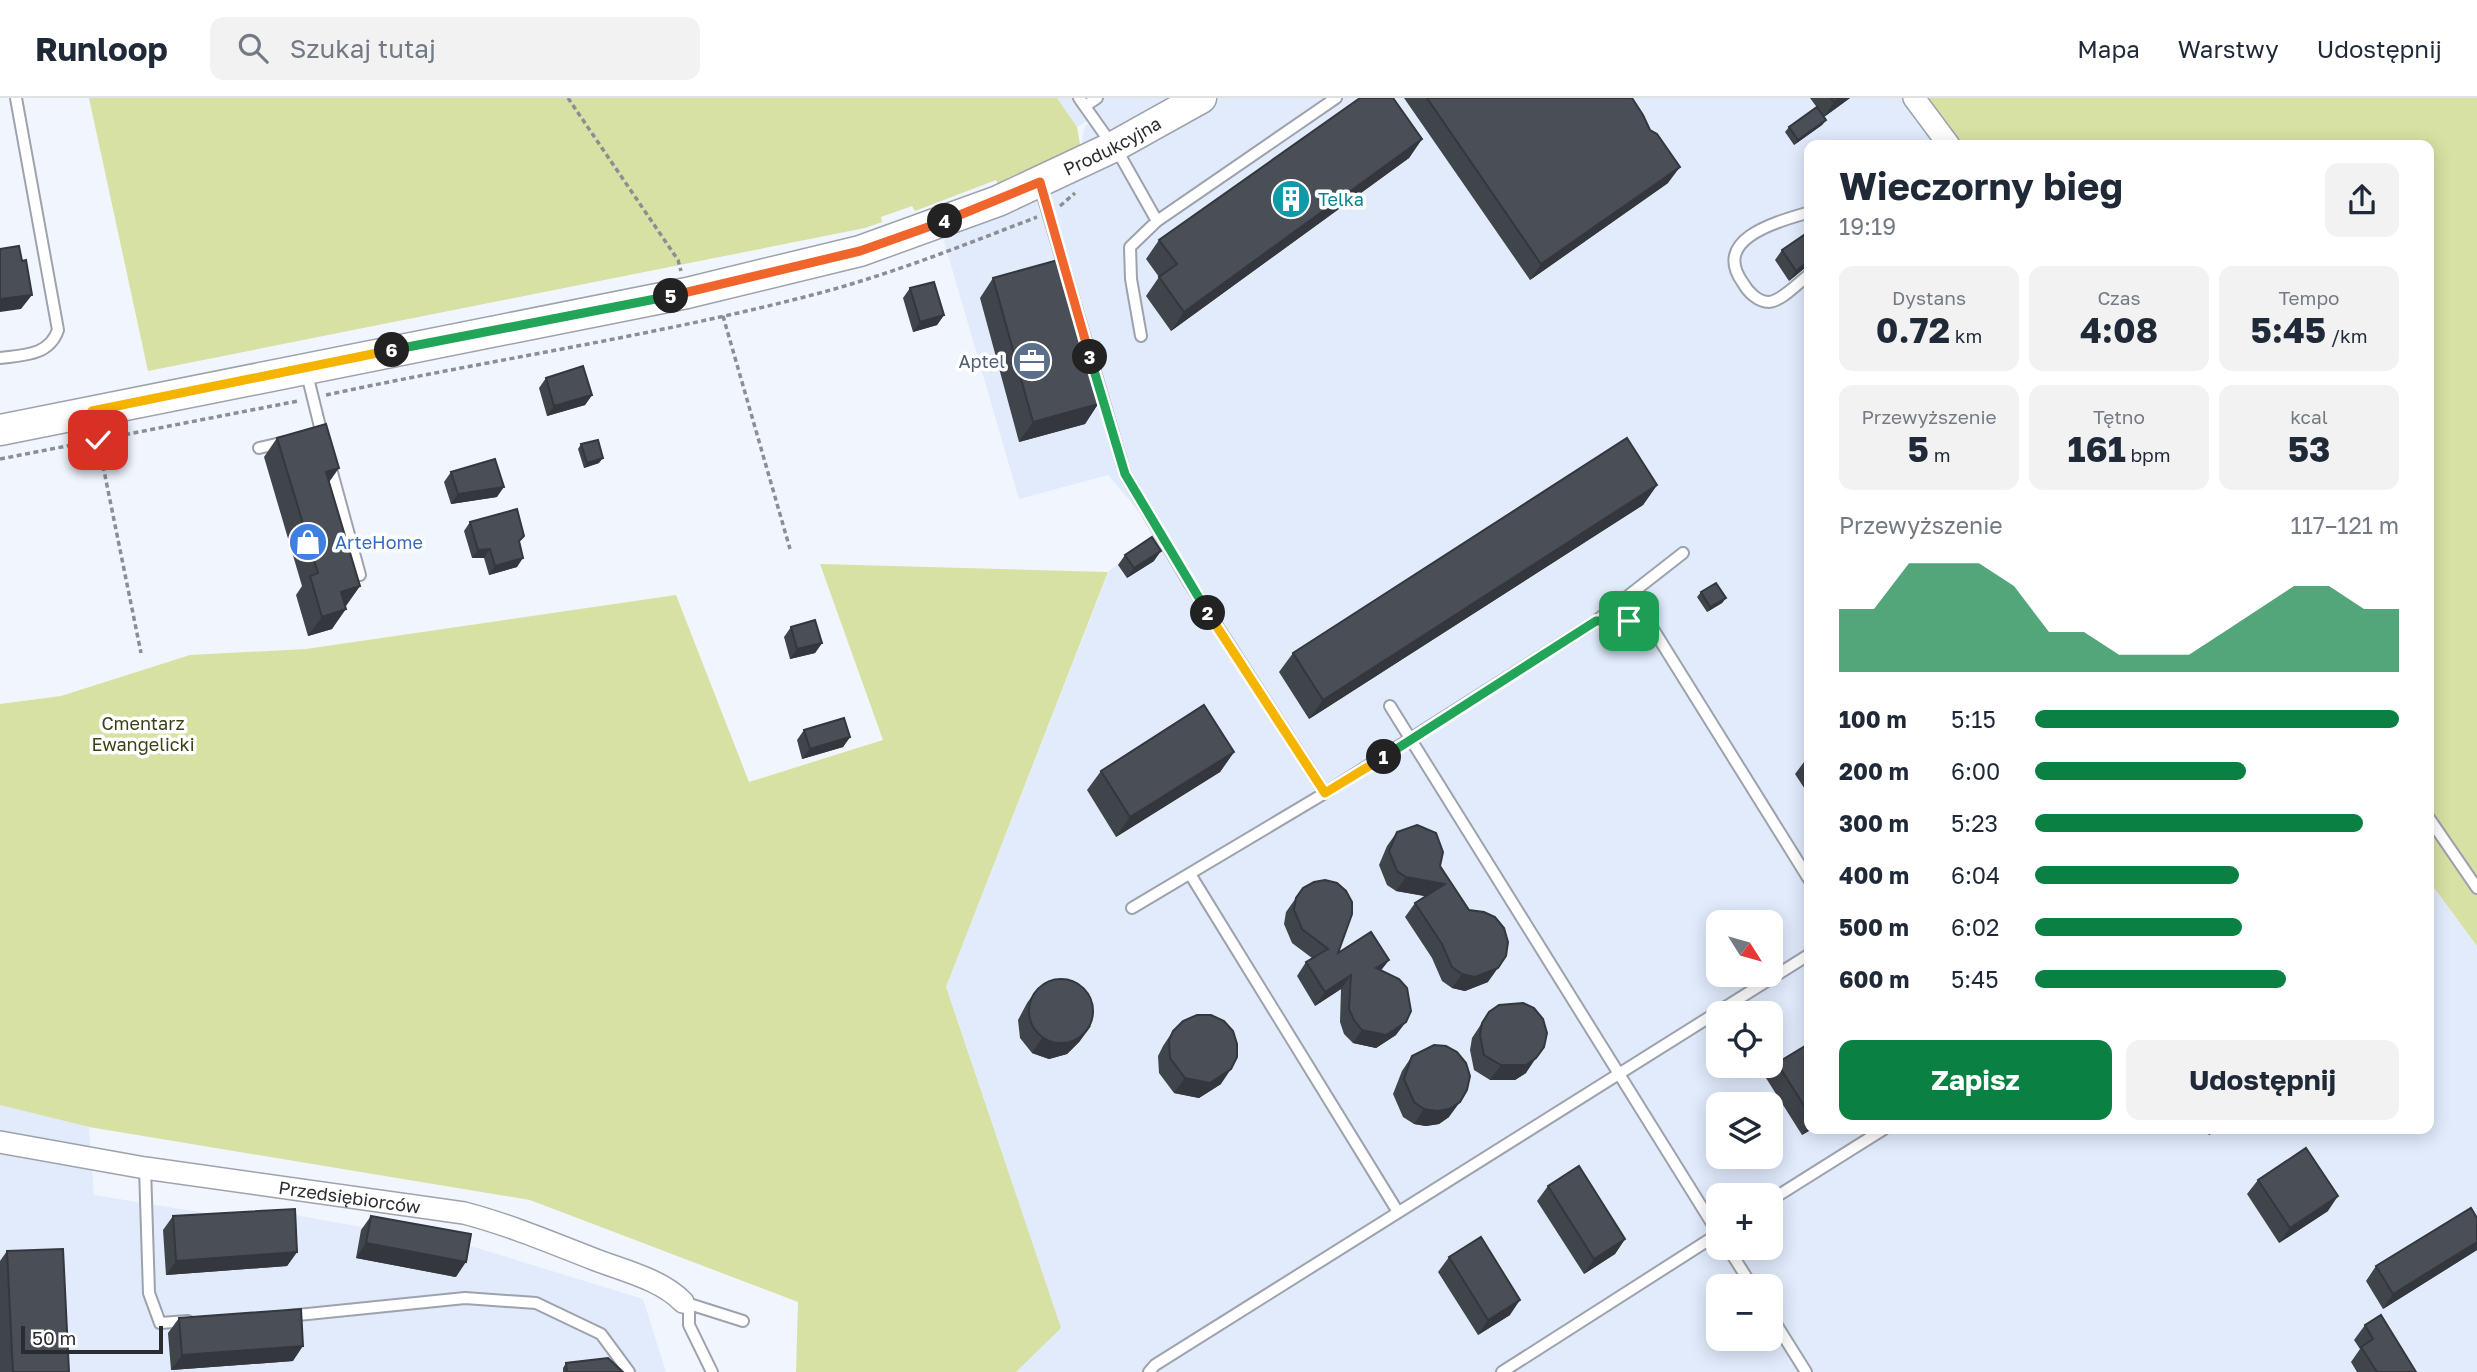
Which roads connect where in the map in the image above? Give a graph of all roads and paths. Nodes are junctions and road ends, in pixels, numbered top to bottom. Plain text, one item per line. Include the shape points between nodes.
1 (16, 98) edge
2 (568, 98) edge
3 (1097, 98) edge
4 (1201, 98) edge
5 (1336, 98) edge
6 (1914, 98) edge
7 (1082, 102) edge
8 (1945, 140) edge
9 (1113, 147) junction
10 (1040, 182) junction
11 (1804, 214) edge
12 (1157, 221) junction
13 (1804, 278) edge
14 (716, 286) junction
15 (687, 293) junction
16 (1141, 336) dead end
17 (0, 358) edge
18 (306, 368) junction
19 (395, 380) dead end
20 (311, 398) junction
21 (92, 411) junction
22 (0, 430) edge
23 (321, 433) junction
24 (309, 436) edge
25 (296, 439) edge
26 (98, 440) junction
27 (325, 446) edge
28 (258, 448) dead end
29 (0, 459) edge
30 (328, 459) edge
31 (790, 549) dead end
32 (1683, 553) dead end
33 (360, 575) edge
34 (1596, 621) junction
35 (141, 653) dead end
36 (1390, 706) dead end
37 (1411, 741) junction
38 (1325, 793) junction
39 (2434, 825) edge
40 (1804, 871) edge
41 (1190, 874) junction
42 (2477, 888) edge
43 (1132, 908) dead end
44 (1804, 958) edge
45 (1619, 1074) junction
46 (1876, 1134) edge
47 (0, 1142) edge
48 (145, 1168) junction
49 (1783, 1192) edge
50 (1398, 1212) junction
51 (1706, 1214) edge
52 (1706, 1241) edge
53 (683, 1302) junction
54 (271, 1317) edge
55 (202, 1320) edge
56 (743, 1321) dead end
57 (1783, 1335) edge
58 (629, 1372) edge
59 (712, 1372) edge
60 (1149, 1372) edge
61 (1502, 1372) edge
62 (1806, 1372) edge

1 - 17 lane via 58,330 45,349
2 - 15 path via 678,260
3 - 7 lane
4 - 9 street, Produkcyjna
5 - 12 lane
6 - 8 street
7 - 9 lane
9 - 10 street, Produkcyjna
9 - 12 lane
10 - 14 street, Produkcyjna via 860,251
10 - 38 lane via 1125,474 1217,629
11 - 13 lane via 1750,236 1732,257 1744,286 1767,302
12 - 16 lane via 1130,247
14 - 15 street, Produkcyjna
14 - 31 path
15 - 18 street, Produkcyjna
18 - 20 lane
18 - 21 street, Produkcyjna
19 - 20 path
20 - 23 lane
20 - 26 path
21 - 22 street, Produkcyjna
21 - 26 path
23 - 24 lane
23 - 27 lane
25 - 28 lane
26 - 29 path
26 - 35 path
30 - 33 lane
32 - 34 lane
34 - 37 lane
34 - 40 lane via 1629,621 1653,629
36 - 37 lane
37 - 38 lane
37 - 45 lane
38 - 41 lane
39 - 42 lane
41 - 43 lane
41 - 50 lane
44 - 45 lane
45 - 50 lane
45 - 51 lane
46 - 49 lane
47 - 48 street, Przedsiębiorców
48 - 53 street, Przedsiębiorców via 477,1216 644,1278
48 - 55 lane via 149,1293 160,1322
50 - 60 lane
52 - 61 lane
53 - 56 lane
53 - 59 lane
54 - 58 lane via 465,1298 536,1303 601,1334
57 - 62 lane

